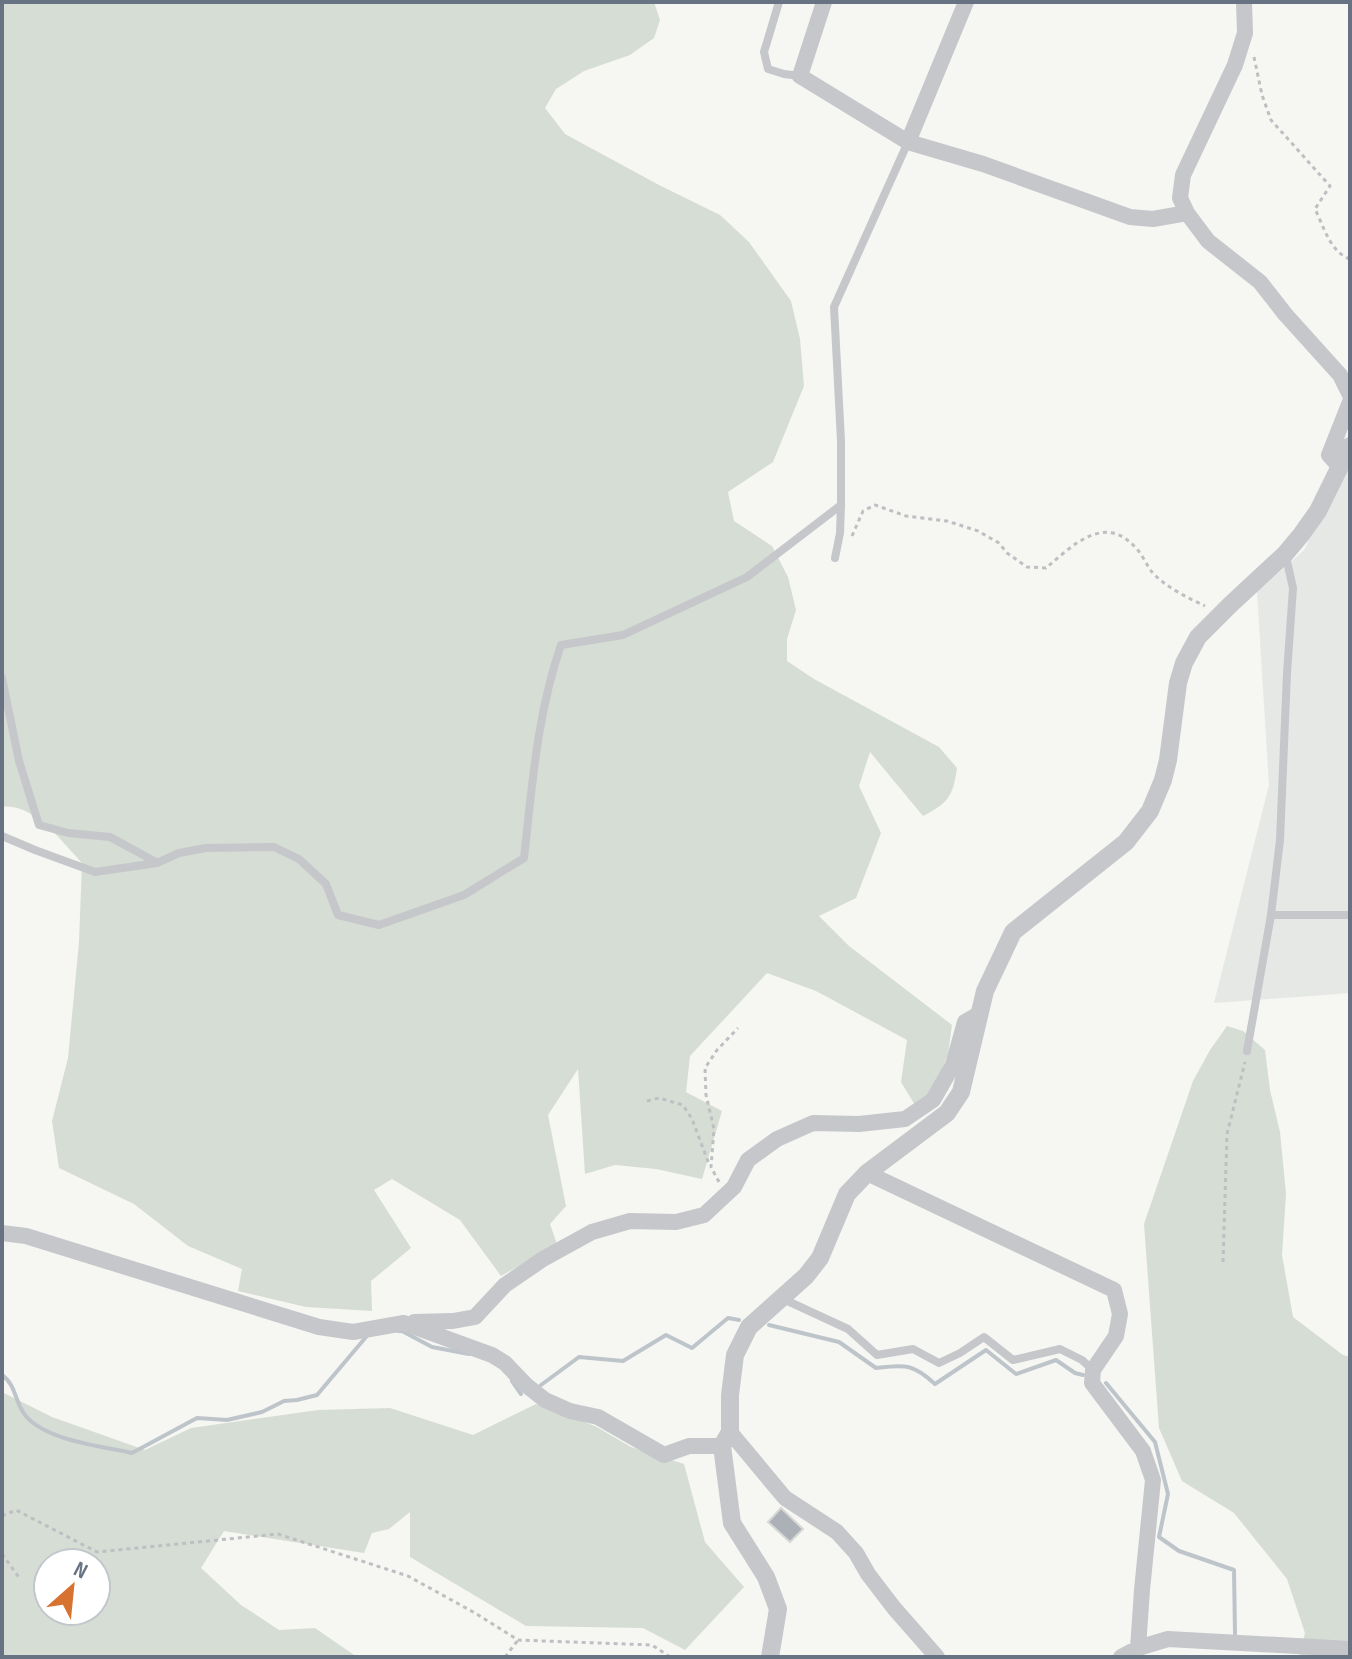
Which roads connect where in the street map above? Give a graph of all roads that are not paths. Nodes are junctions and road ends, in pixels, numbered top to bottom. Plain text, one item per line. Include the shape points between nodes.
1 (779, 2) edge
2 (824, 2) edge
3 (966, 2) edge
4 (1244, 2) edge
5 (800, 76) junction
6 (908, 142) junction
7 (1187, 213) junction
8 (1350, 395) edge
9 (1350, 402) edge
10 (1350, 446) edge
11 (1340, 467) junction
12 (841, 505) junction
13 (1285, 554) junction
14 (835, 558) road end
15 (2, 678) edge
16 (2, 836) edge
17 (157, 863) junction
18 (1271, 915) junction
19 (1350, 915) edge
20 (979, 1014) junction
21 (1247, 1051) road end
22 (867, 1173) junction
23 (2, 1233) edge
24 (780, 1297) junction
25 (404, 1323) junction
26 (1093, 1370) junction
27 (726, 1439) junction
28 (1138, 1648) junction
29 (1350, 1649) edge
30 (1250, 1651) edge
31 (770, 1657) edge
32 (937, 1657) edge
33 (1121, 1657) edge

1 - 5 lane via 764,52 768,69
2 - 5 street
3 - 6 street
4 - 7 street via 1245,33 1235,65 1183,175 1180,198
5 - 6 street
6 - 7 street via 1130,217
6 - 12 lane via 834,307
7 - 8 street via 1208,241 1260,282 1340,375
9 - 11 street via 1329,455
10 - 11 street
11 - 13 street via 1318,511
12 - 14 lane
12 - 17 lane via 747,577 623,635 561,645 538,739 524,858 464,895 379,925 338,915 326,884 299,859 274,847 206,848
13 - 18 lane via 1293,588
13 - 20 street via 1198,637 1184,663 1168,760 1150,811 1126,842 1013,932
15 - 17 lane via 39,825 110,837
16 - 17 lane via 95,872
18 - 19 lane
18 - 21 lane
20 - 22 street via 961,1092 947,1113
20 - 25 street via 965,1022 953,1065 933,1100 905,1119 813,1123 748,1160 734,1187 704,1215 676,1222 630,1221 592,1232 505,1285 475,1317
22 - 24 street via 847,1194 820,1258
22 - 26 street via 1114,1290 1120,1314 1116,1336
23 - 25 street via 319,1327 353,1332
24 - 26 lane via 848,1329 877,1355 913,1349 939,1363 984,1337 1013,1360 1060,1349
24 - 27 street via 749,1327 735,1355
25 - 27 street via 492,1355 545,1400 598,1417 664,1455
26 - 28 street via 1092,1383 1143,1451 1153,1480
27 - 31 street via 732,1523 766,1577 778,1609
27 - 32 street via 785,1498 837,1532
28 - 30 street via 1168,1639
28 - 33 street
29 - 30 street

